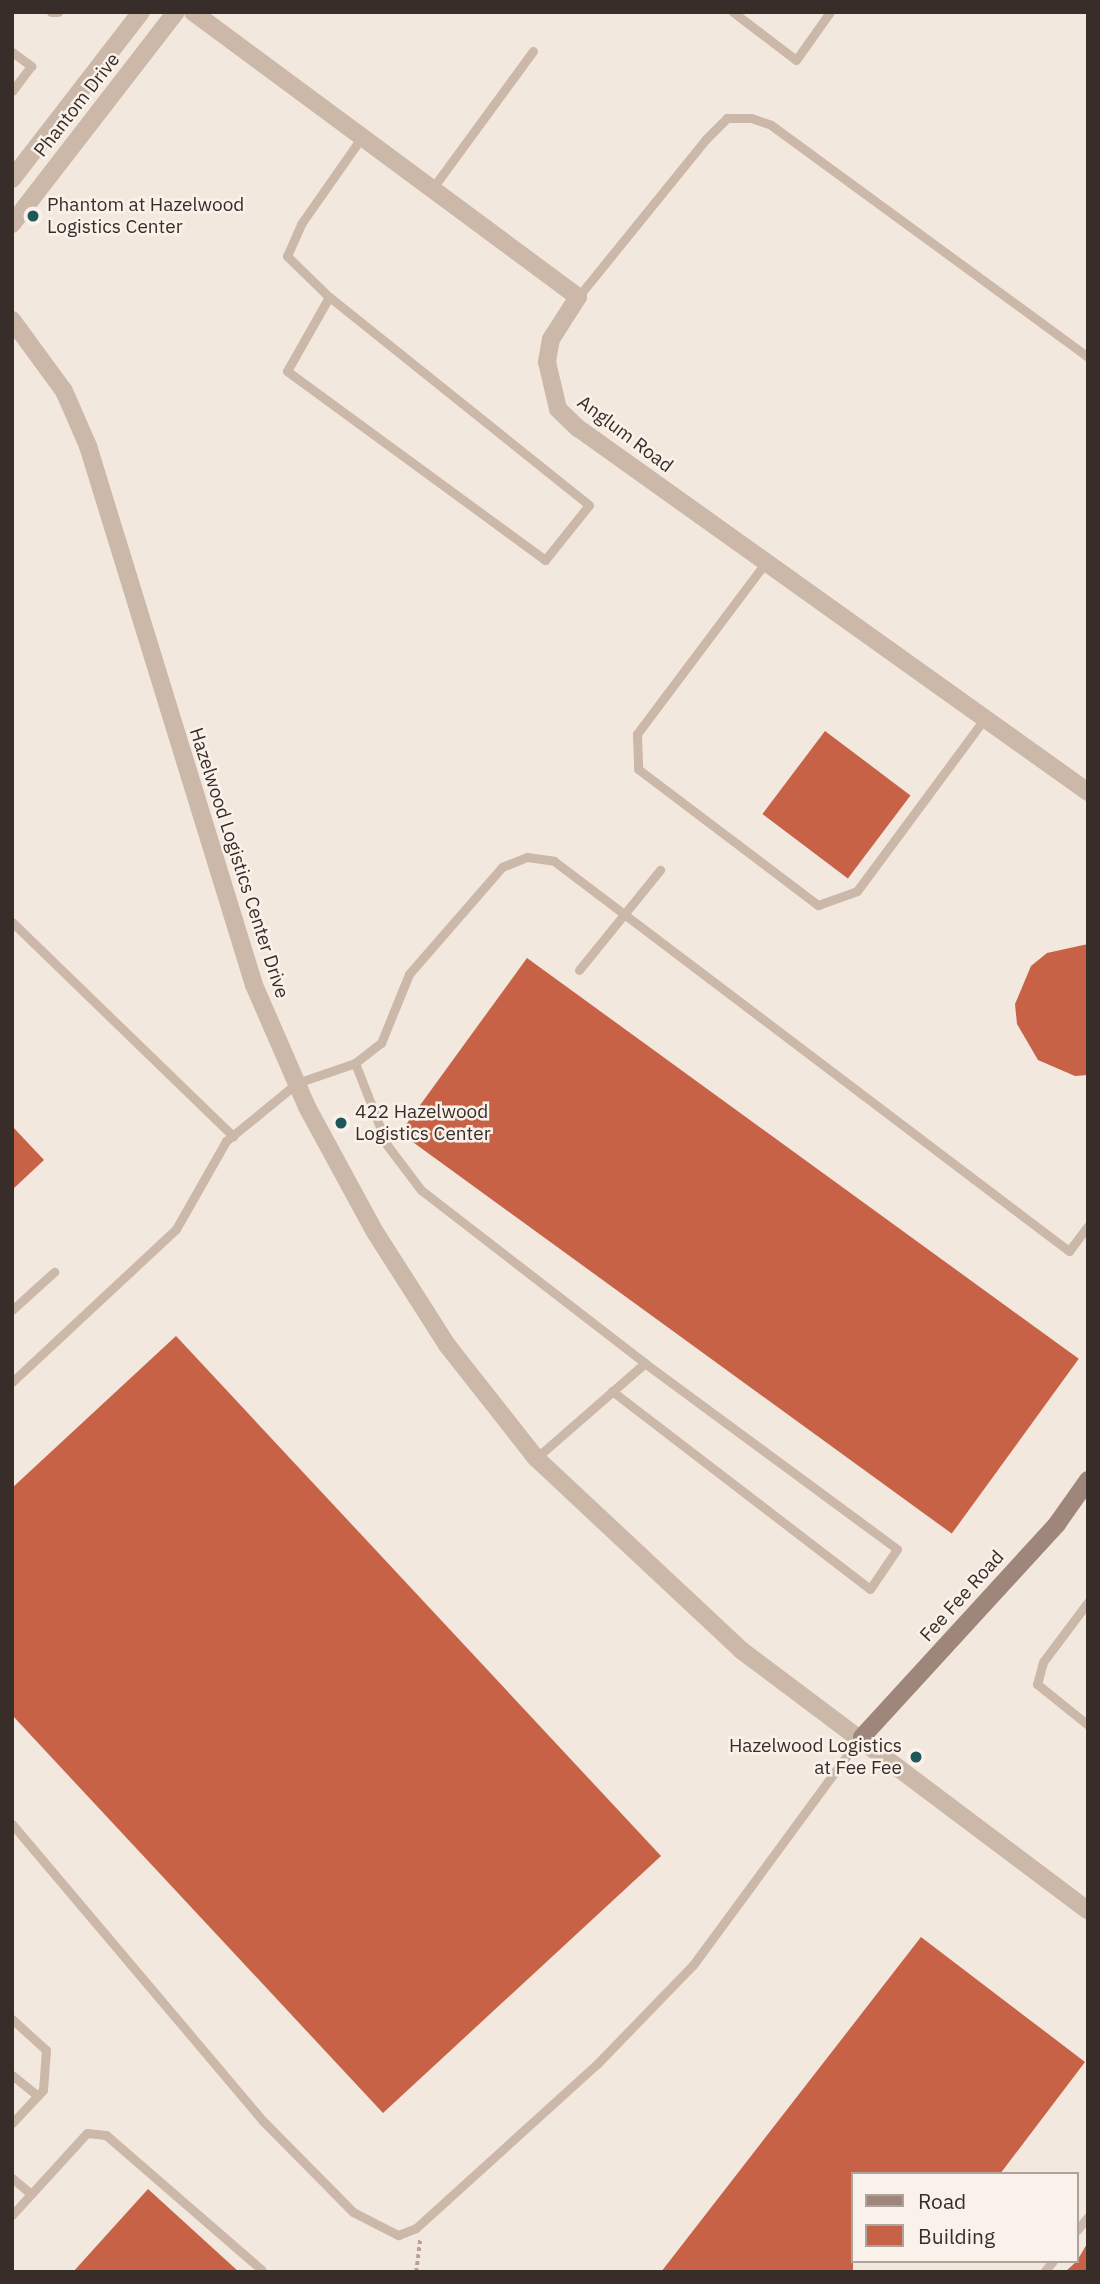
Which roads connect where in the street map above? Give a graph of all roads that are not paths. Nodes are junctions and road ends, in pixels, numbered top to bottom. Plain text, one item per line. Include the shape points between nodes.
1 (51, 12) edge
2 (58, 12) edge
3 (141, 12) edge
4 (176, 12) edge
5 (193, 12) edge
6 (733, 12) edge
7 (814, 12) edge
8 (827, 16) edge
9 (533, 51) dead end
10 (12, 52) edge
11 (12, 91) edge
12 (362, 137) junction
13 (12, 179) edge
14 (432, 189) junction
15 (12, 224) edge
16 (578, 296) junction
17 (329, 297) junction
18 (12, 320) edge
19 (1088, 357) edge
20 (766, 562) junction
21 (985, 718) junction
22 (1088, 792) edge
23 (660, 870) dead end
24 (624, 915) junction
25 (12, 922) edge
26 (579, 970) dead end
27 (355, 1063) junction
28 (297, 1083) junction
29 (233, 1136) junction
30 (1088, 1226) edge
31 (54, 1272) dead end
32 (12, 1310) edge
33 (645, 1363) junction
34 (12, 1382) edge
35 (612, 1391) junction
36 (536, 1458) junction
37 (1088, 1480) edge
38 (1088, 1602) edge
39 (1088, 1725) edge
40 (862, 1737) junction
41 (12, 1824) edge
42 (1088, 1911) edge
43 (12, 2019) edge
44 (12, 2075) edge
45 (38, 2096) junction
46 (12, 2123) edge
47 (12, 2178) edge
48 (31, 2194) junction
49 (12, 2215) edge
50 (262, 2270) edge

1 - 2 lane
3 - 13 street, Phantom Drive
4 - 15 street, Phantom Drive
5 - 12 street
6 - 8 lane via 796,60
7 - 8 lane
9 - 14 lane
10 - 11 lane via 31,66
12 - 14 street
12 - 17 lane via 301,224 287,256
14 - 16 street
16 - 19 lane via 706,139 727,118 751,118 771,124
16 - 20 street, Anglum Road via 551,339 550,390 558,409
17 - 17 lane via 589,505 545,560 287,372
18 - 28 street, Hazelwood Logistics Center Drive via 64,391 88,446 254,985
20 - 21 street, Anglum Road
20 - 21 lane via 637,734 638,769 818,905 857,891
21 - 22 street, Anglum Road
23 - 24 lane
24 - 26 lane
24 - 27 lane via 554,860 527,857 502,867 409,974 395,1021
24 - 30 lane via 1069,1251
25 - 29 lane
27 - 28 lane
27 - 33 lane via 387,1145 421,1190
28 - 29 lane
28 - 36 street, Hazelwood Logistics Center Drive via 374,1232 447,1345
29 - 34 lane via 176,1229
31 - 32 lane
33 - 35 lane
33 - 35 lane via 897,1549 870,1589
35 - 36 lane
36 - 40 street, Hazelwood Logistics Center Drive via 741,1650
37 - 40 street, Fee Fee Road via 1057,1524
38 - 39 lane via 1043,1662 1037,1684
40 - 41 lane via 693,1965 596,2065 416,2228 385,2232 352,2212 263,2121
40 - 42 street, Hazelwood Logistics Center Drive
43 - 45 lane via 46,2050
44 - 45 lane
45 - 46 lane
47 - 48 lane
48 - 49 lane
48 - 50 lane via 87,2133 106,2135

